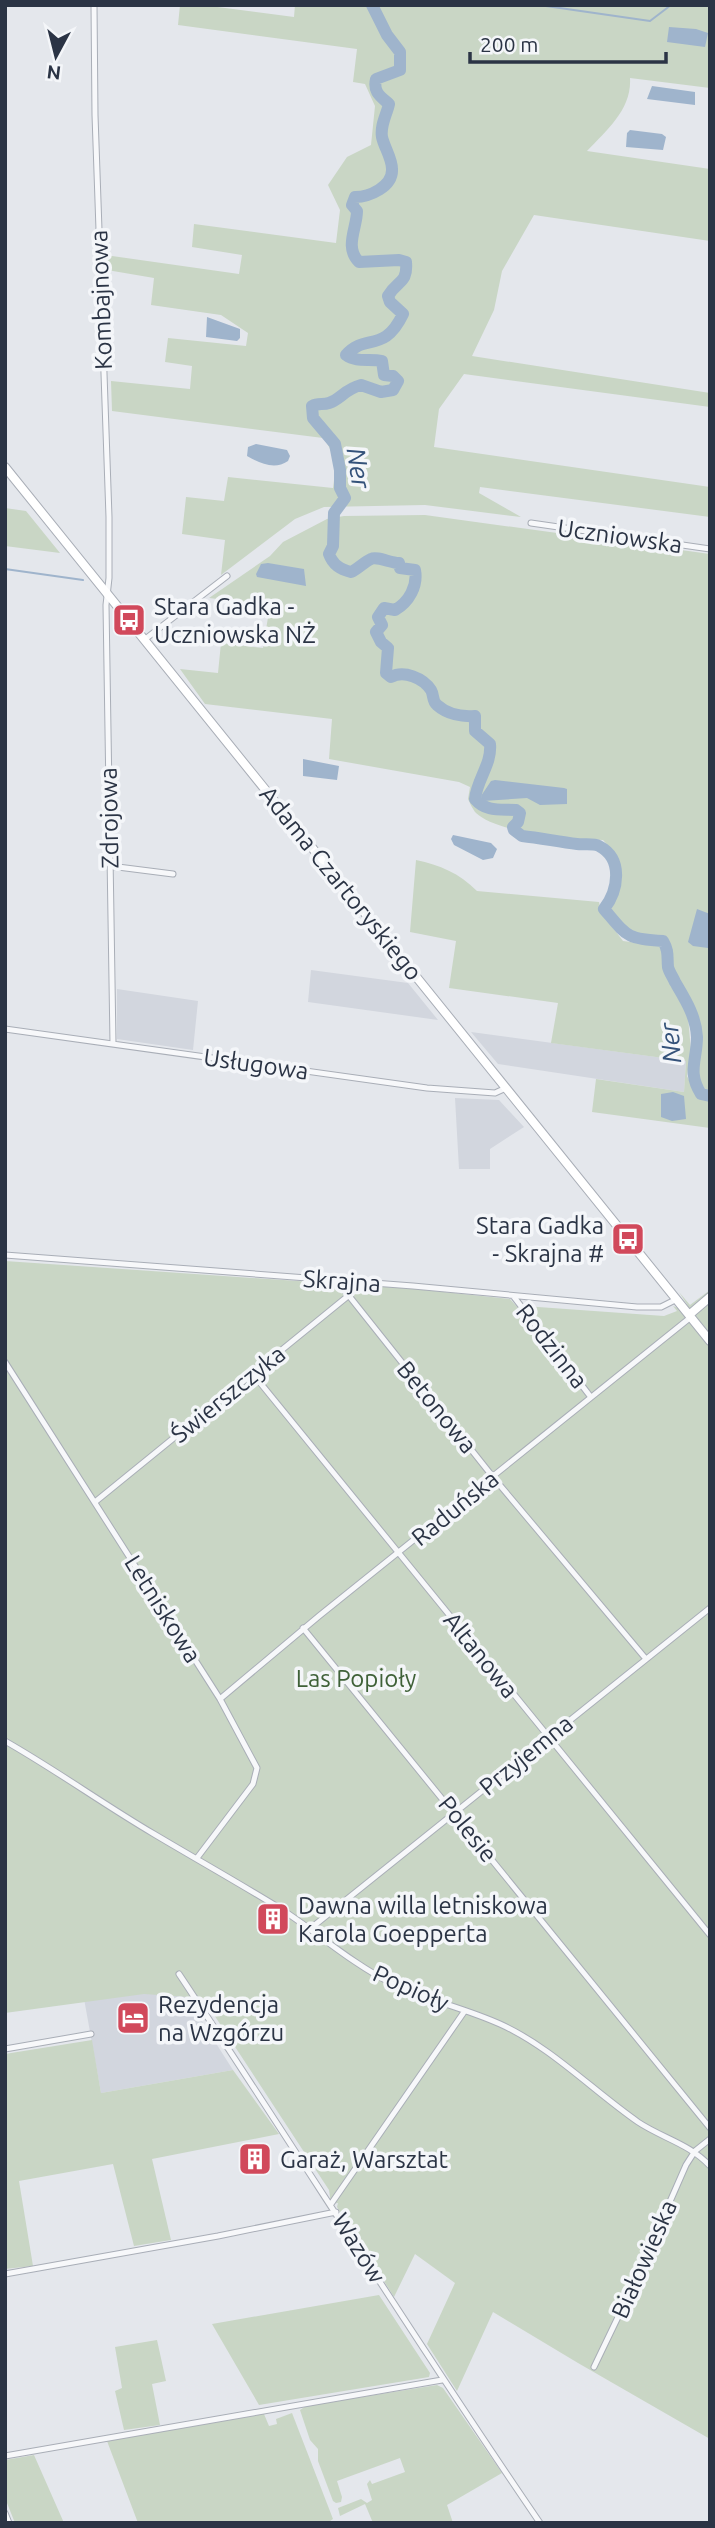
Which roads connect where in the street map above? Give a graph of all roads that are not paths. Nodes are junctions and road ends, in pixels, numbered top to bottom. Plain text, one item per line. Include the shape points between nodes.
1 (94, 5) edge
2 (5, 467) edge
3 (531, 523) dead end
4 (710, 549) edge
5 (227, 576) dead end
6 (108, 594) junction
7 (144, 640) junction
8 (110, 866) junction
9 (173, 874) dead end
10 (5, 1029) edge
11 (113, 1043) junction
12 (506, 1088) junction
13 (5, 1255) edge
14 (338, 1282) junction
15 (359, 1283) junction
16 (348, 1296) junction
17 (514, 1297) junction
18 (710, 1297) edge
19 (677, 1299) junction
20 (690, 1316) junction
21 (710, 1341) edge
22 (5, 1362) edge
23 (253, 1374) junction
24 (590, 1396) junction
25 (493, 1477) junction
26 (95, 1502) junction
27 (398, 1554) junction
28 (710, 1608) edge
29 (303, 1628) junction
30 (646, 1659) junction
31 (220, 1699) junction
32 (548, 1738) junction
33 (5, 1741) edge
34 (454, 1812) junction
35 (197, 1858) junction
36 (311, 1928) junction
37 (710, 1935) edge
38 (179, 1973) dead end
39 (464, 2012) junction
40 (91, 2034) dead end
41 (5, 2049) edge
42 (710, 2128) edge
43 (710, 2140) edge
44 (695, 2151) junction
45 (710, 2166) edge
46 (331, 2204) junction
47 (336, 2212) junction
48 (5, 2274) edge
49 (594, 2367) dead end
50 (442, 2380) junction
51 (5, 2456) edge
52 (5, 2513) edge
53 (9, 2523) edge
54 (540, 2523) edge

1 - 6 street, Kombajnowa
2 - 6 street, Adama Czartoryskiego
3 - 4 street, Uczniowska
5 - 7 street
6 - 7 street, Adama Czartoryskiego
6 - 8 street, Zdrojowa
7 - 12 street, Adama Czartoryskiego
8 - 9 street
8 - 11 street, Zdrojowa
10 - 11 street, Usługowa
11 - 12 street, Usługowa via 427,1088 495,1093
12 - 19 street, Adama Czartoryskiego
13 - 14 street, Skrajna
14 - 15 street, Skrajna
14 - 16 street, Betonowa
15 - 16 street, Świerszczyka
15 - 17 street, Skrajna
16 - 23 street, Świerszczyka
16 - 25 street, Betonowa
17 - 19 street, Skrajna via 651,1308
17 - 24 street, Rodzinna
18 - 20 street
19 - 20 street, Adama Czartoryskiego
20 - 21 street, Adama Czartoryskiego
20 - 24 street, Raduńska
22 - 26 street, Letniskowa
23 - 26 street, Świerszczyka
23 - 27 street, Altanowa
24 - 25 street, Raduńska
25 - 27 street, Raduńska
25 - 30 street, Betonowa
26 - 31 street, Letniskowa
27 - 29 street, Raduńska
27 - 32 street, Altanowa
28 - 30 street, Przyjemna
29 - 31 street, Raduńska
29 - 34 street, Polesie
30 - 32 street, Przyjemna
31 - 35 street, Letniskowa via 257,1768 253,1784
32 - 34 street, Przyjemna
32 - 37 street, Altanowa
33 - 35 street, Popioły
34 - 36 street, Przyjemna
34 - 42 street, Polesie
35 - 36 street, Popioły
36 - 39 street, Popioły via 348,1958 391,1983
38 - 46 street, Wazów
39 - 44 street, Popioły via 500,2024 542,2049 639,2122
39 - 46 street
40 - 41 street
43 - 44 street
44 - 45 street, Popioły
44 - 49 street, Białowieska
46 - 47 street, Wazów
47 - 48 street
47 - 50 street, Wazów
50 - 51 street
50 - 54 street, Wazów
52 - 53 street

